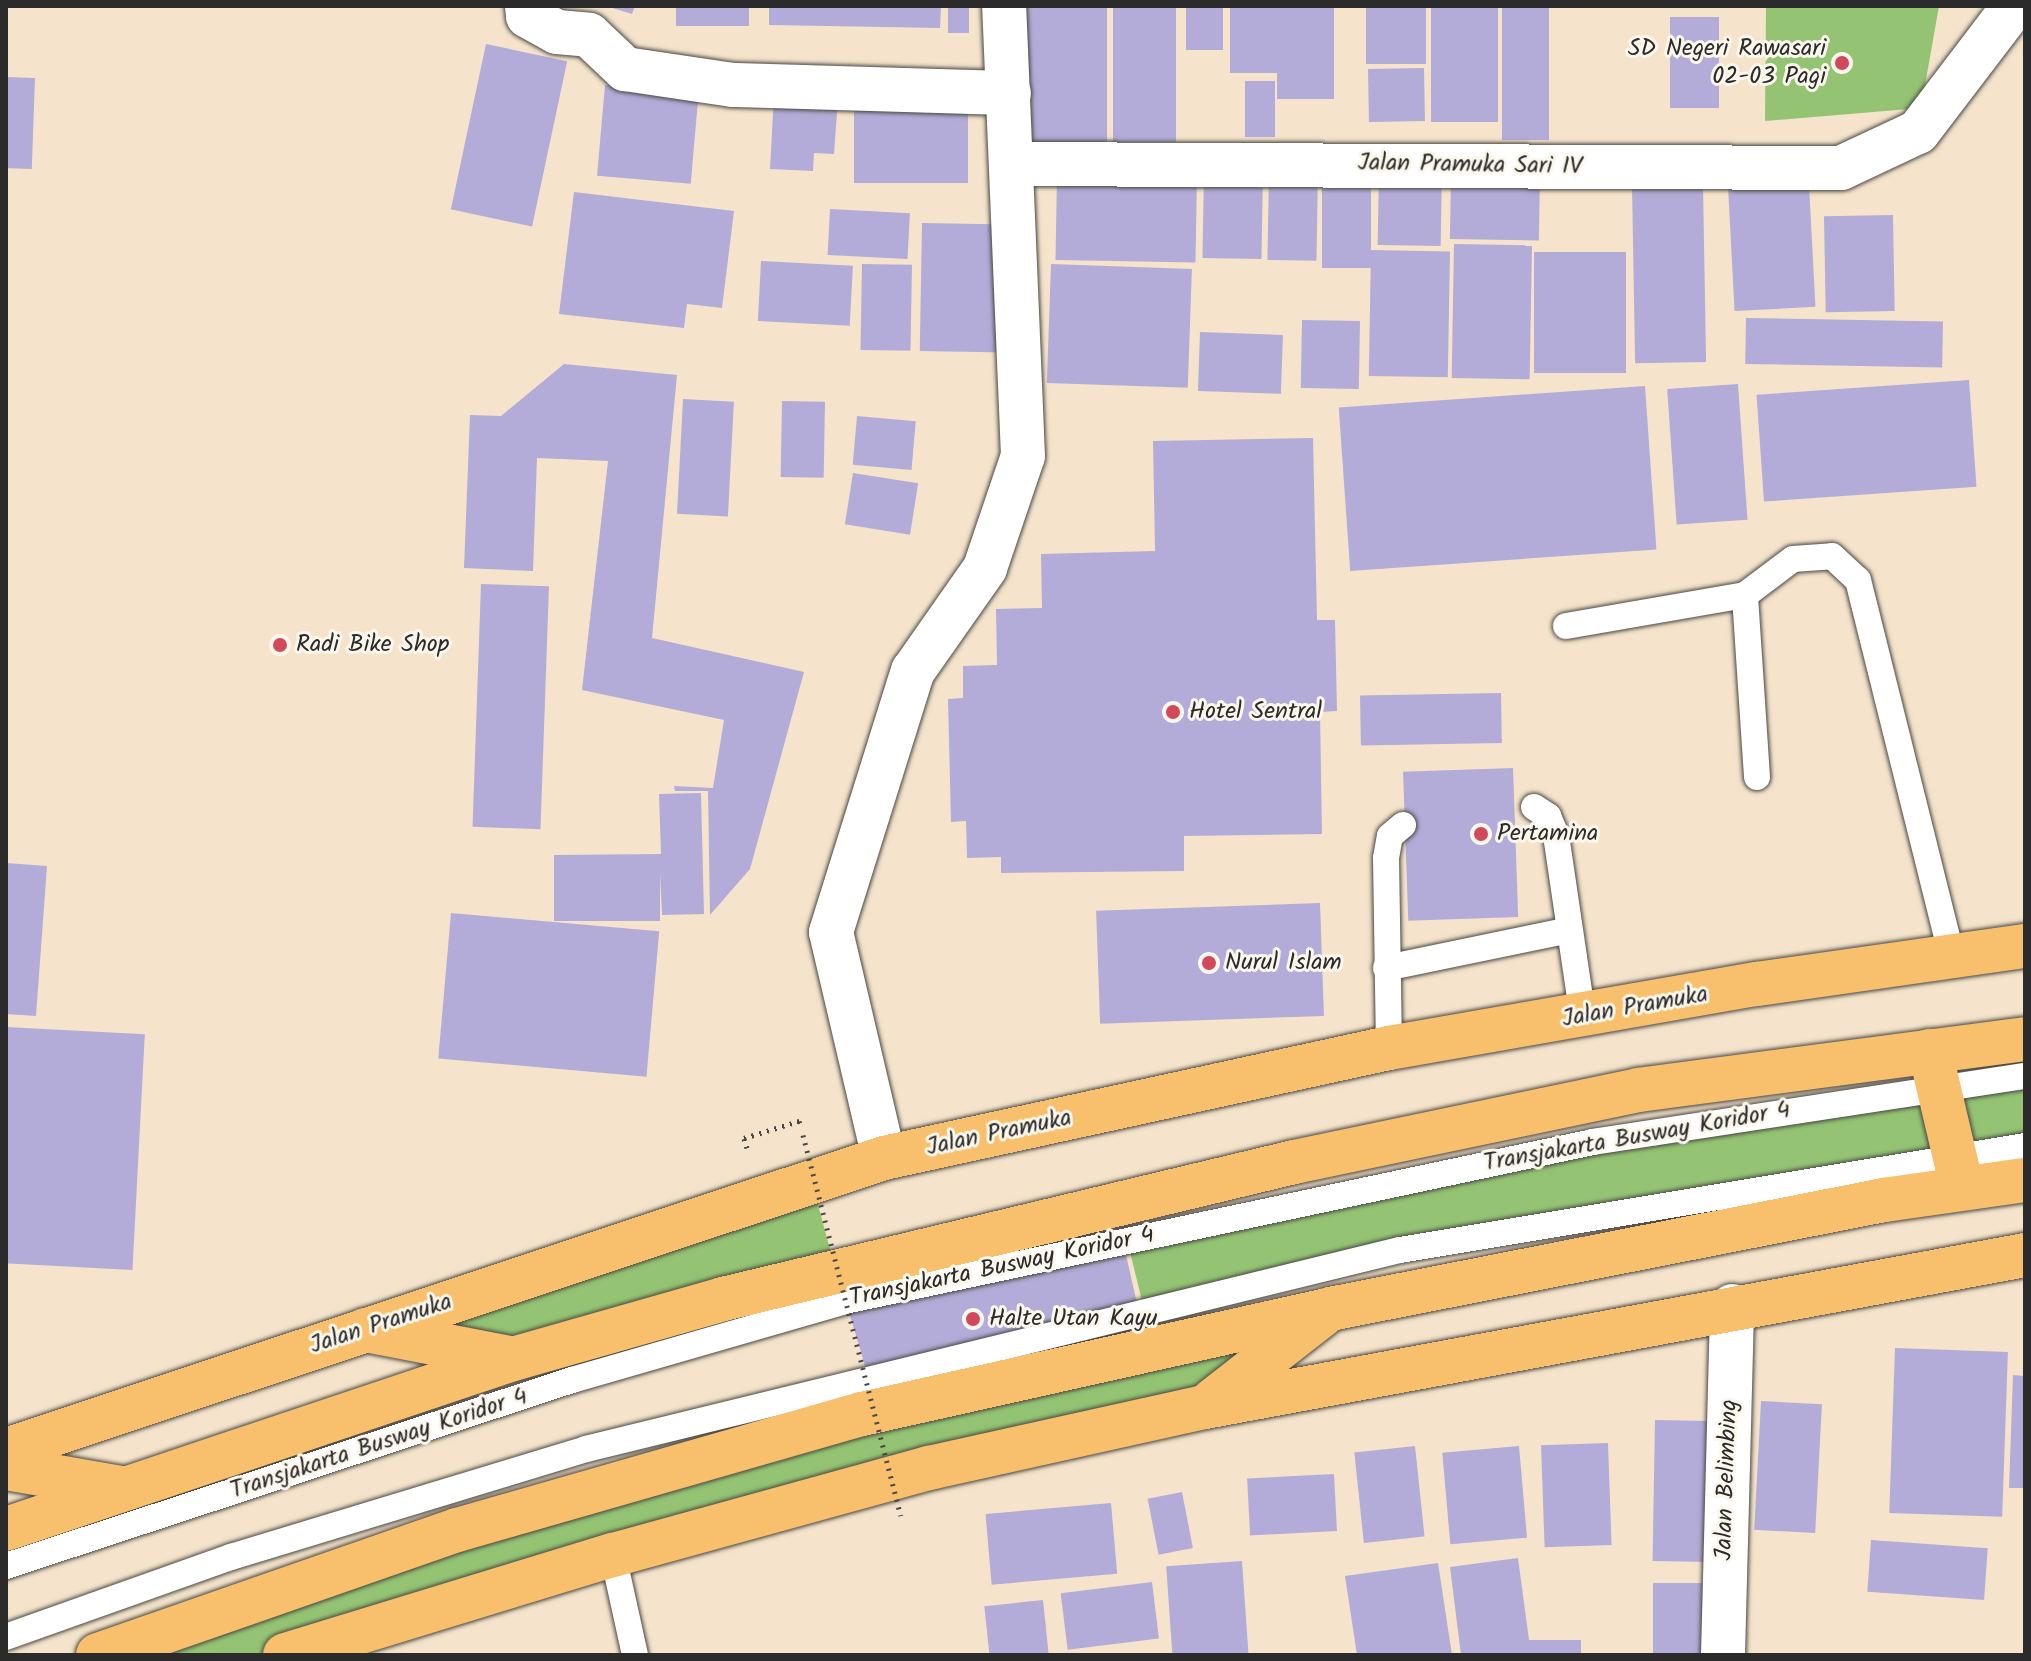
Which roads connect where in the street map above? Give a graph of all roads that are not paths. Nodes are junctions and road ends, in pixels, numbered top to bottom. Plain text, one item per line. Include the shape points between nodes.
1 (527, 6) edge
2 (1004, 6) edge
3 (2014, 6) edge
4 (1009, 93) junction
5 (1014, 164) junction
6 (1745, 595) junction
7 (1566, 626) dead end
8 (1757, 777) dead end
9 (1534, 807) dead end
10 (1403, 825) dead end
11 (1569, 930) junction
12 (2025, 946) edge
13 (1951, 954) junction
14 (1386, 968) junction
15 (1583, 1017) junction
16 (2025, 1039) edge
17 (1389, 1048) junction
18 (1934, 1070) junction
19 (2025, 1076) edge
20 (2025, 1146) edge
21 (884, 1158) junction
22 (1960, 1171) junction
23 (2025, 1180) edge
24 (2025, 1255) edge
25 (1732, 1306) junction
26 (1330, 1309) junction
27 (363, 1330) junction
28 (513, 1359) junction
29 (1205, 1407) junction
30 (6, 1450) edge
31 (6, 1468) edge
32 (127, 1489) junction
33 (6, 1529) edge
34 (613, 1555) junction
35 (6, 1566) edge
36 (6, 1637) edge
37 (98, 1655) edge
38 (285, 1655) edge
39 (635, 1655) edge
40 (1723, 1655) edge

1 - 4 street via 528,16 557,32 589,35 625,69 733,85
2 - 4 street
3 - 5 street, Jalan Pramuka Sari IV via 1918,132 1841,168
4 - 5 street
5 - 21 street via 1023,456 985,568 913,671 831,932
6 - 7 lane
6 - 8 lane
6 - 13 lane via 1793,559 1832,556 1858,580
9 - 11 lane via 1548,816 1556,835
10 - 14 lane via 1390,836 1386,858
11 - 14 lane
11 - 15 lane
12 - 13 main road, Jalan Pramuka
13 - 15 main road, Jalan Pramuka
14 - 17 lane
15 - 17 main road, Jalan Pramuka
16 - 18 main road
17 - 21 main road, Jalan Pramuka
18 - 19 lane, Transjakarta Busway Koridor 4
18 - 22 main road
18 - 28 main road via 1638,1090 1294,1162 723,1299
18 - 35 lane, Transjakarta Busway Koridor 4 via 845,1301 572,1380
20 - 22 lane
21 - 27 main road, Jalan Pramuka
22 - 23 main road
22 - 26 main road
22 - 36 lane via 1400,1250 586,1449 231,1557
24 - 25 main road
25 - 29 main road
25 - 40 street, Jalan Belimbing
26 - 29 main road
26 - 37 main road via 847,1419 457,1530
27 - 28 main road
27 - 30 main road, Jalan Pramuka
28 - 32 main road
29 - 34 main road via 929,1468
31 - 32 main road
32 - 33 main road
34 - 38 main road
34 - 39 lane

